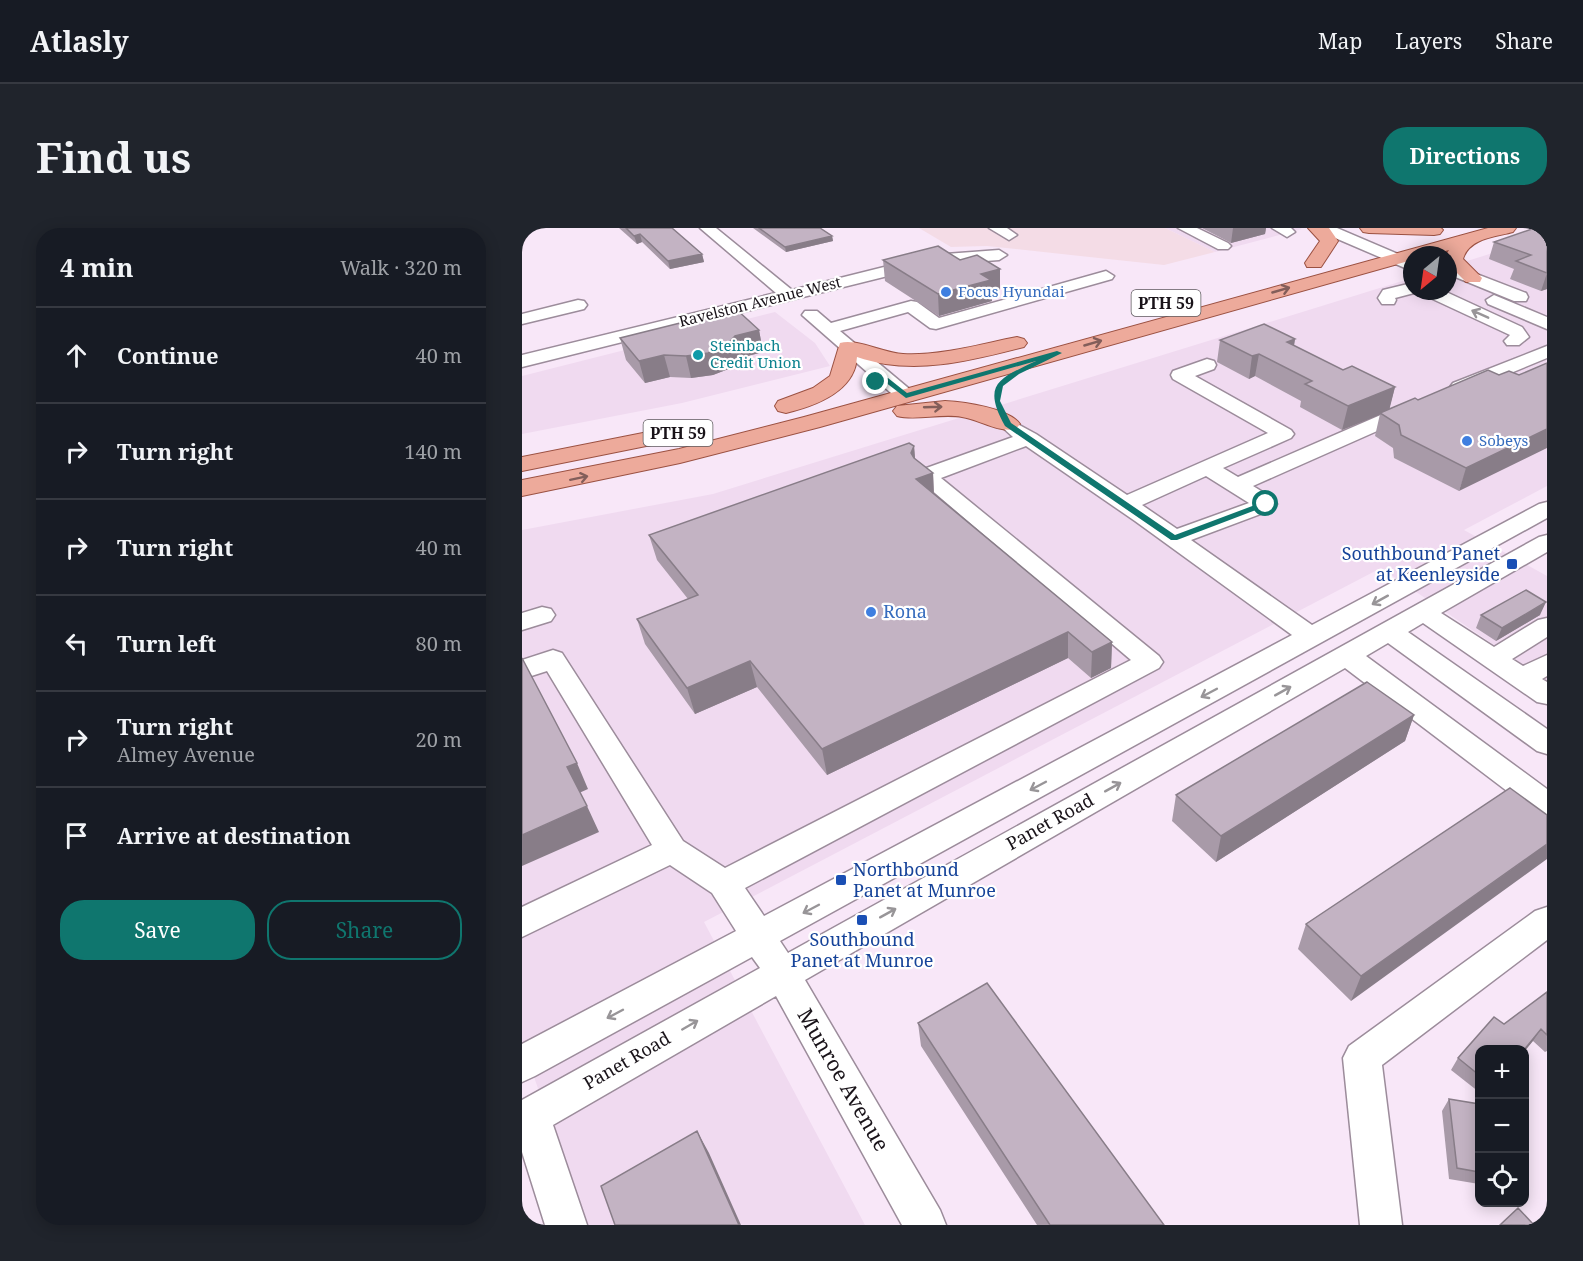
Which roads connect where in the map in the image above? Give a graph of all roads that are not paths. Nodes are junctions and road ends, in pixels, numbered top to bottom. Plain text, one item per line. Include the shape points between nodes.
1 (707, 228) edge
2 (1185, 228) edge
3 (1317, 228) edge
4 (1324, 228) edge
5 (1351, 228) edge
6 (1369, 228) edge
7 (1507, 228) edge
8 (1438, 229) edge
9 (1469, 238) junction
10 (1222, 246) dead end
11 (999, 255) dead end
12 (1401, 256) edge
13 (1319, 271) junction
14 (1457, 274) edge
15 (1106, 276) dead end
16 (1457, 282) edge
17 (1472, 284) junction
18 (1403, 290) edge
19 (1212, 291) dead end
20 (788, 295) junction
21 (1388, 300) dead end
22 (1449, 300) edge
23 (578, 305) dead end
24 (1547, 308) edge
25 (811, 315) dead end
26 (1547, 318) edge
27 (522, 319) edge
28 (1547, 324) edge
29 (827, 329) junction
30 (1040, 337) dead end
31 (522, 339) edge
32 (1513, 341) dead end
33 (1017, 343) junction
34 (848, 347) junction
35 (1544, 350) edge
36 (1059, 353) junction
37 (529, 359) edge
38 (1207, 365) dead end
39 (886, 379) junction
40 (906, 396) junction
41 (786, 406) junction
42 (1008, 424) junction
43 (772, 432) junction
44 (1029, 438) junction
45 (522, 464) edge
46 (1207, 467) junction
47 (1237, 485) junction
48 (522, 488) edge
49 (1126, 504) junction
50 (1547, 509) edge
51 (1506, 531) junction
52 (1174, 538) junction
53 (1543, 549) edge
54 (1423, 612) junction
55 (1547, 627) edge
56 (1389, 631) junction
57 (1312, 637) junction
58 (1346, 655) junction
59 (1493, 659) junction
60 (1547, 664) edge
61 (522, 670) edge
62 (1522, 678) junction
63 (1547, 695) edge
64 (1547, 744) edge
65 (1547, 805) edge
66 (672, 850) junction
67 (724, 884) junction
68 (1547, 921) edge
69 (522, 923) edge
70 (759, 937) junction
71 (782, 973) junction
72 (522, 1064) edge
73 (526, 1118) edge
74 (566, 1225) edge
75 (925, 1225) edge
76 (1381, 1225) edge

1 - 20 street
2 - 10 street
3 - 13 main road via 1329,241
4 - 12 street
5 - 12 street
6 - 8 main road
7 - 9 main road, PTH 59
8 - 12 main road, PTH 59
9 - 12 main road, PTH 59
9 - 17 main road via 1454,260
11 - 20 street, Ravelston Avenue West via 932,260
12 - 13 main road, PTH 59
13 - 19 main road, PTH 59
36 -> 13 main road, PTH 59
14 - 17 street
15 - 29 street via 936,324 911,306
16 - 17 street
17 - 24 street
17 - 26 street
17 - 28 street
18 - 21 street via 1389,294
20 - 37 street, Ravelston Avenue West
32 -> 22 street via 1520,337 1516,331
23 - 27 street
25 - 29 street
29 - 34 street
30 - 33 main road, PTH 59
31 - 37 street
33 - 34 main road via 910,361 876,357
33 - 39 main road, PTH 59
34 - 39 street
34 - 41 main road via 848,365 840,380
35 - 47 street
36 - 40 main road, PTH 59
36 - 42 main road via 1017,372 1000,385 996,401
38 - 46 street via 1180,375 1284,434
39 - 40 street
39 - 41 main road, PTH 59
40 - 43 main road, PTH 59
41 - 45 main road, PTH 59
43 -> 42 main road via 941,407 980,412
42 - 44 street
48 -> 43 main road, PTH 59 via 680,456
44 - 49 street
44 - 67 street via 926,476 1150,662
46 - 47 street
46 - 49 street
47 - 52 street via 1266,504
49 - 52 street
50 - 51 street, Panet Road
51 - 53 street
51 -> 57 street, Panet Road
52 - 57 street
53 - 54 street, Panet Road
54 - 56 street, Panet Road
54 - 59 street
55 - 59 street
56 - 58 street, Panet Road
56 - 64 street
57 -> 70 street, Panet Road
58 - 65 street
71 -> 58 street, Panet Road
59 - 62 street
60 - 62 street
61 - 66 street via 553,659
62 - 63 street
66 - 67 street
66 - 69 street
67 - 70 street, Munroe Avenue
68 - 76 street via 1362,1058
70 - 71 street, Munroe Avenue
70 -> 72 street, Panet Road
73 -> 71 street, Panet Road
71 - 75 street, Munroe Avenue
73 - 74 street

